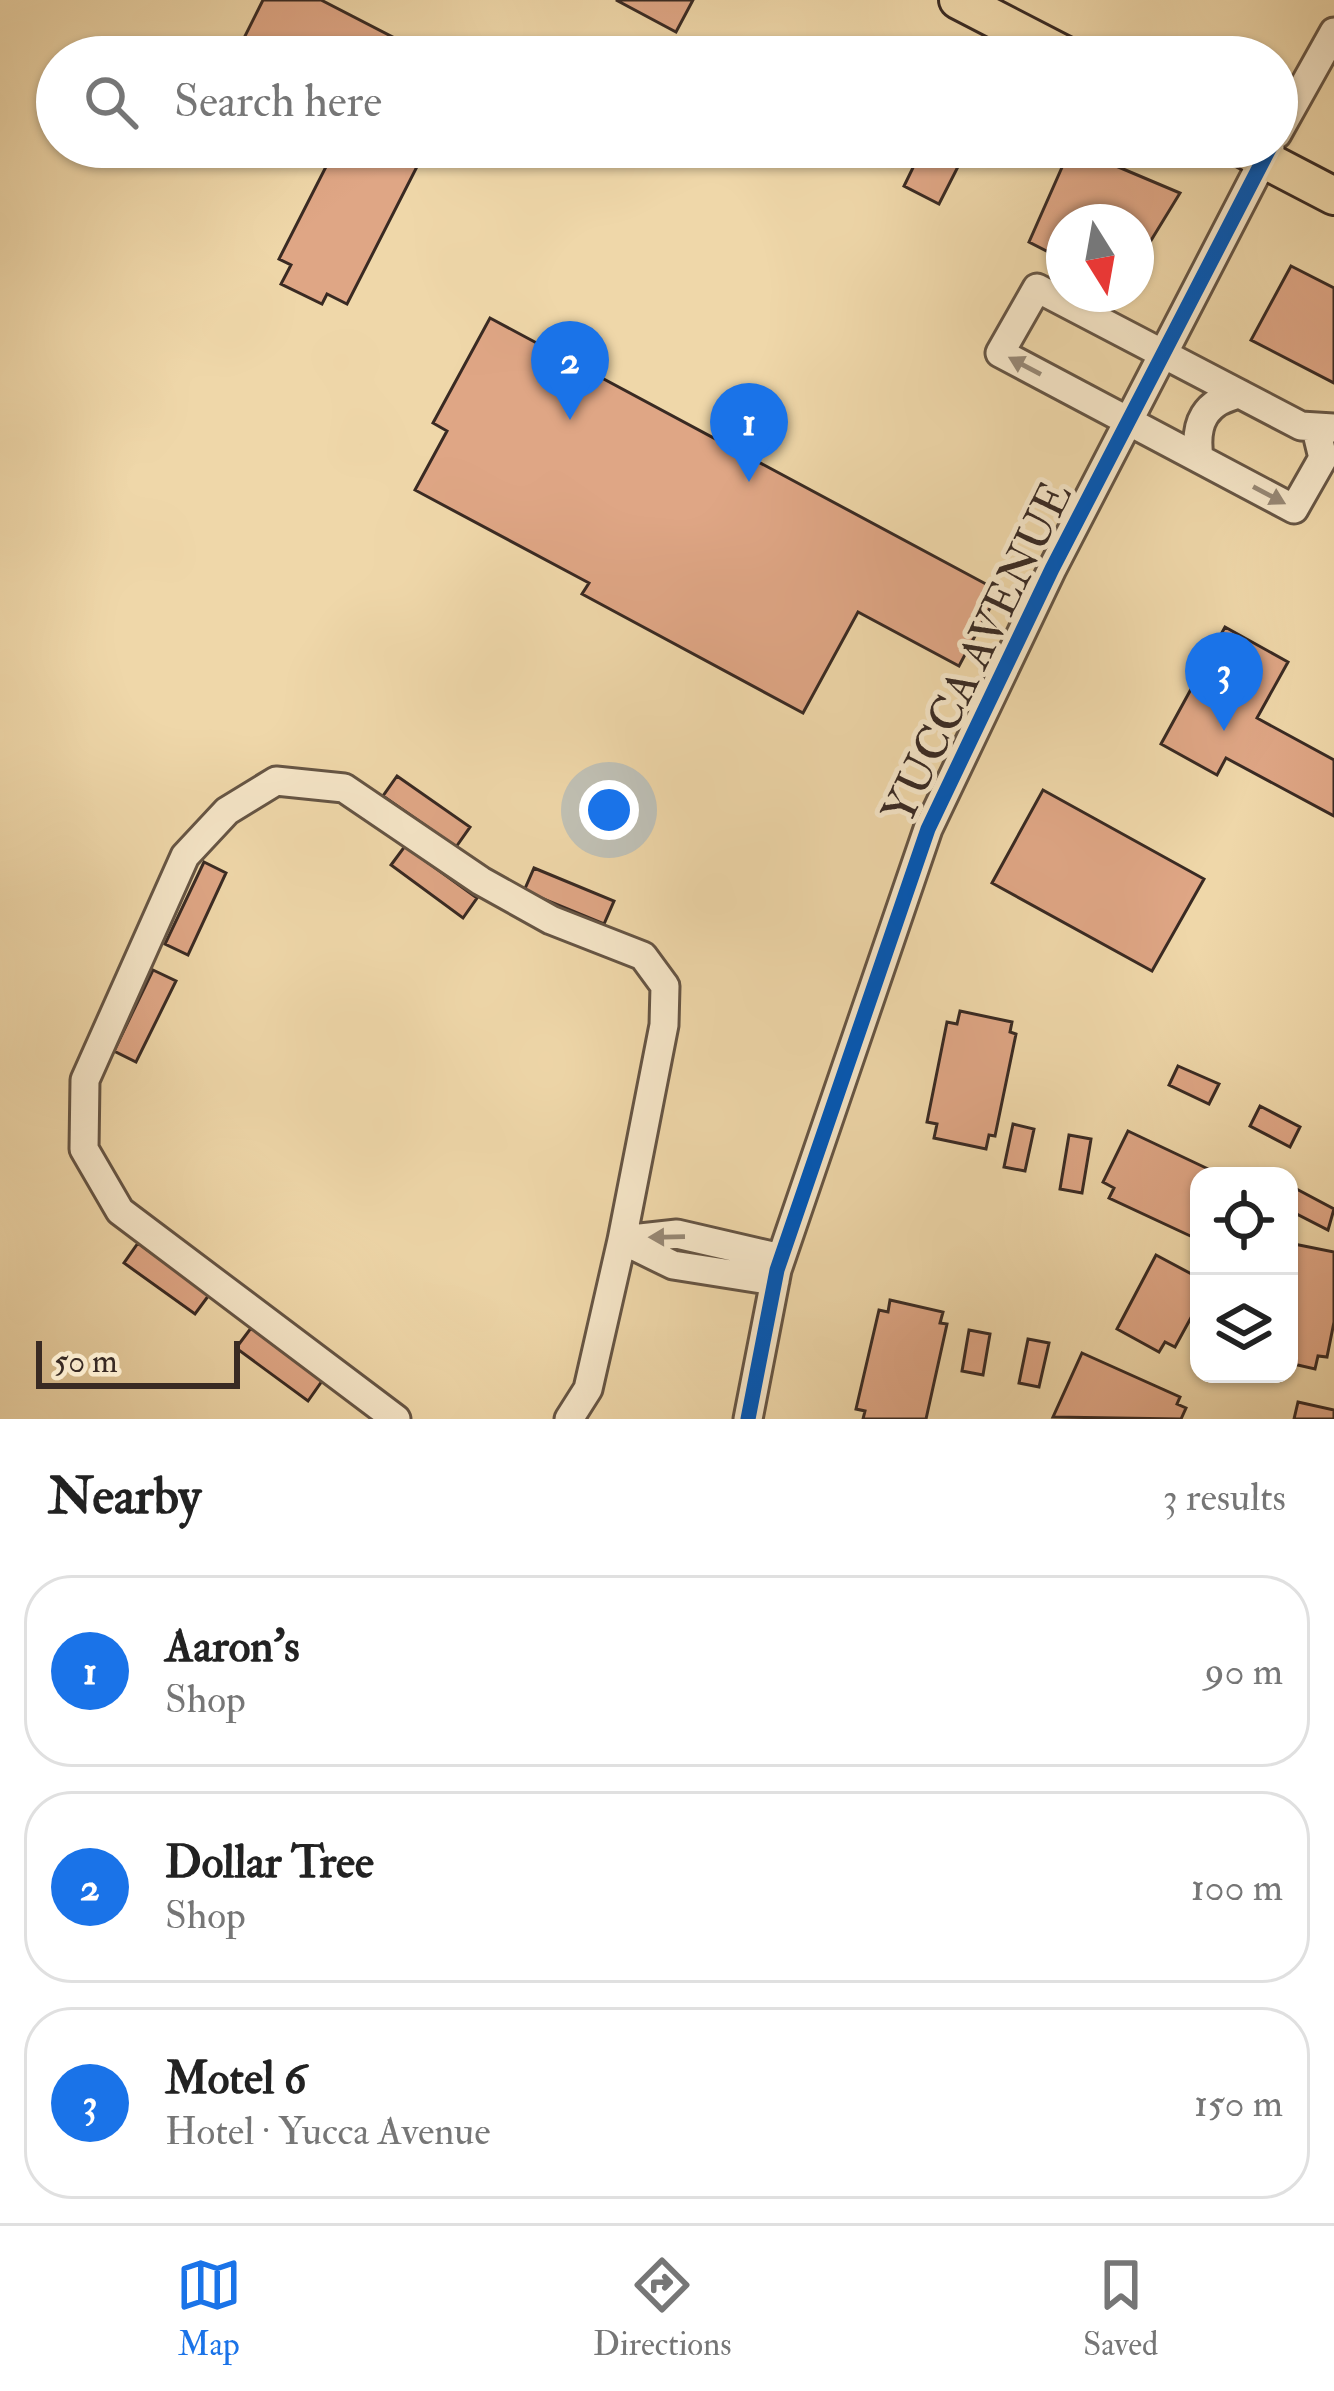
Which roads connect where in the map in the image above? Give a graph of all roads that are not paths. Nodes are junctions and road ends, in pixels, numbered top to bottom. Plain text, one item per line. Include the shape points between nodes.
1 (958, 0) edge
2 (1334, 32) edge
3 (1027, 36) edge
4 (1298, 90) edge
5 (1253, 168) edge
6 (1293, 168) edge
7 (1334, 196) edge
8 (1163, 353) junction
9 (1240, 394) junction
10 (1129, 421) junction
11 (1325, 428) edge
12 (1199, 458) junction
13 (622, 1240) junction
14 (778, 1270) junction
15 (396, 1419) edge
16 (569, 1419) edge
17 (748, 1419) edge

1 - 3 main road
2 - 4 street, YUCCA AVENUE
5 - 8 street, YUCCA AVENUE
6 - 7 main road
8 - 9 street
8 - 10 street, YUCCA AVENUE
10 -> 8 street via 1000,353 1036,288
9 - 11 street
9 - 12 street via 1223,397 1200,419
10 - 12 street
10 - 14 street, YUCCA AVENUE via 928,830
12 -> 11 street via 1294,508 1324,458
13 - 14 street via 677,1234
13 - 15 street via 664,1025 665,986 643,956 481,881 344,788 276,781 227,811 185,856 102,1037 85,1080 84,1149 120,1211
13 - 16 street via 588,1389
14 - 17 street, YUCCA AVENUE

